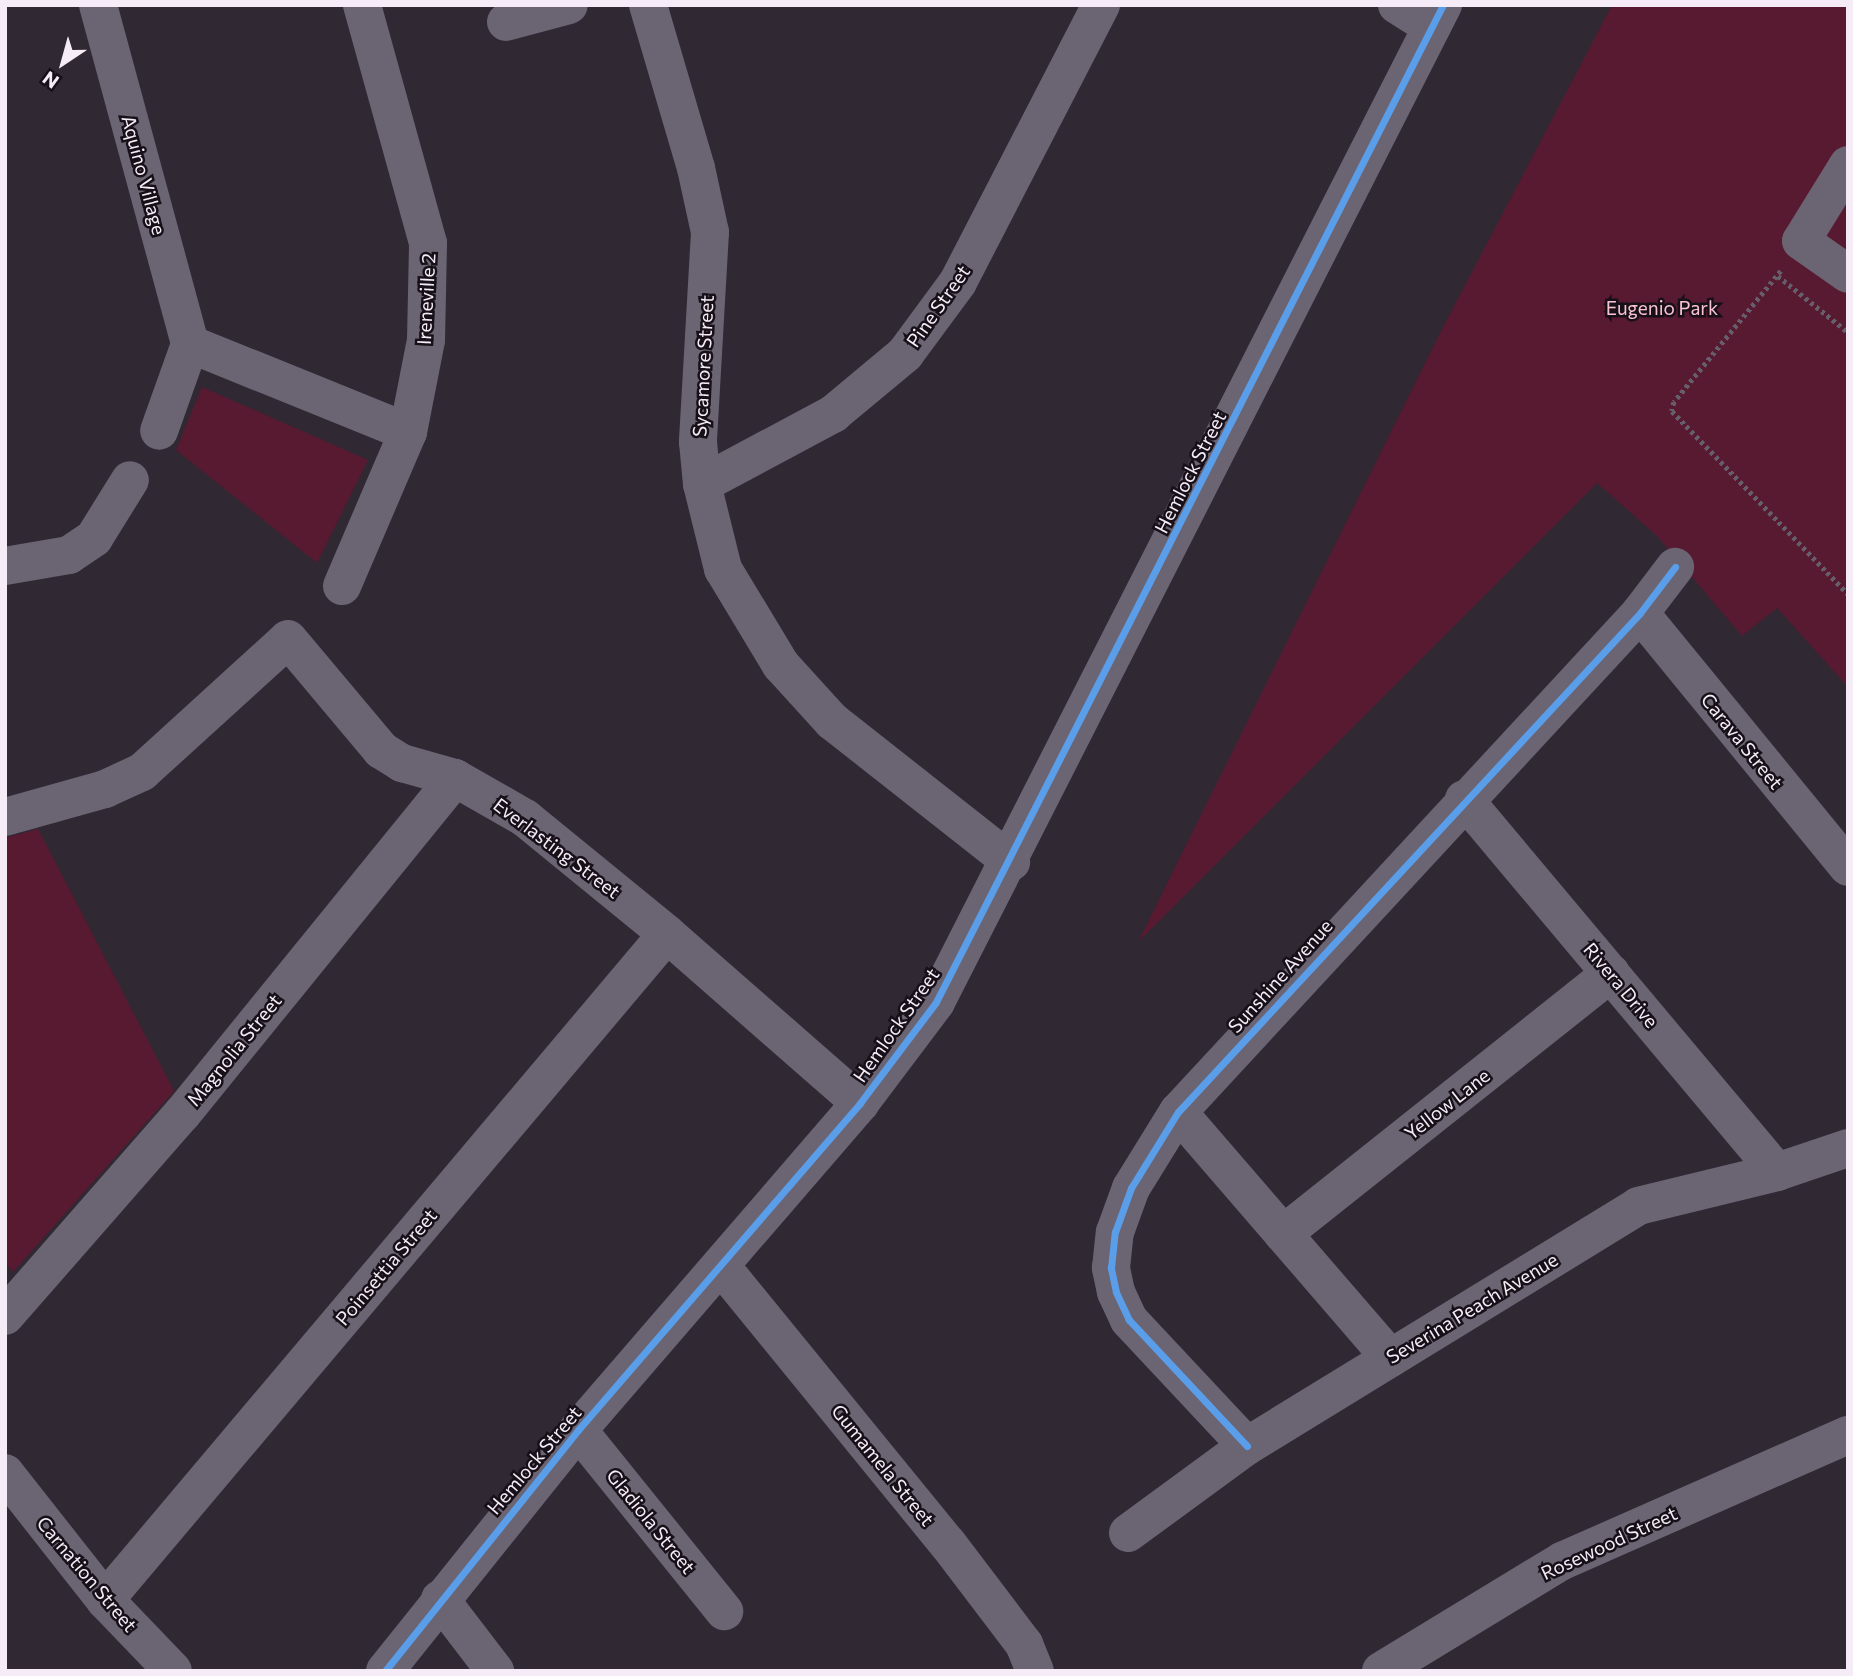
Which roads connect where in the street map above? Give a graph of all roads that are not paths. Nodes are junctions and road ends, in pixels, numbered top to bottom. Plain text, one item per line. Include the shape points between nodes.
1 (98, 5) edge
2 (362, 5) edge
3 (569, 5) edge
4 (648, 5) edge
5 (1101, 5) edge
6 (1397, 5) edge
7 (1437, 16) edge
8 (506, 22) dead end
9 (1848, 165) edge
10 (1848, 274) edge
11 (190, 344) junction
12 (159, 431) dead end
13 (408, 432) junction
14 (130, 480) dead end
15 (702, 484) junction
16 (5, 566) edge
17 (1675, 568) dead end
18 (342, 586) dead end
19 (1640, 612) junction
20 (454, 778) junction
21 (1464, 799) junction
22 (5, 817) edge
23 (1011, 862) junction
24 (1848, 867) edge
25 (667, 934) junction
26 (1611, 973) junction
27 (860, 1103) junction
28 (1178, 1112) junction
29 (1848, 1148) edge
30 (1777, 1172) junction
31 (1283, 1234) junction
32 (721, 1266) junction
33 (5, 1316) edge
34 (1390, 1358) junction
35 (578, 1430) junction
36 (1848, 1435) edge
37 (1247, 1446) junction
38 (5, 1473) edge
39 (1128, 1533) dead end
40 (440, 1599) junction
41 (105, 1600) junction
42 (724, 1611) dead end
43 (173, 1671) edge
44 (385, 1671) edge
45 (495, 1671) edge
46 (1035, 1671) edge
47 (1381, 1671) edge

1 - 11 street, Aquino Village
2 - 13 street, Ireneville 2 via 429,243 426,340
3 - 8 street
4 - 15 street, Sycamore Street via 710,232 700,371
5 - 15 street, Pine Street via 958,282 905,354 833,414
6 - 7 street
7 - 23 street, Hemlock Street
9 - 10 street via 1801,241
11 - 12 street
11 - 13 street
13 - 18 street, Ireneville 2
14 - 16 street via 94,538 69,555
15 - 23 street, Sycamore Street via 723,569 780,665 832,722
17 - 19 street, Sunshine Avenue
19 - 21 street, Sunshine Avenue
19 - 24 street, Carava Street
20 - 22 street, Everlasting Street via 402,763 381,750 288,639 142,772 105,789
20 - 25 street, Everlasting Street via 515,811
20 - 33 street, Magnolia Street via 182,1114
21 - 26 street, Rivera Drive
21 - 28 street, Sunshine Avenue
23 - 27 street, Hemlock Street via 936,1002
25 - 27 street, Everlasting Street
25 - 41 street, Poinsettia Street
26 - 30 street, Rivera Drive
26 - 31 street, Yellow Lane
27 - 32 street, Hemlock Street
28 - 31 street
28 - 37 street, Sunshine Avenue via 1131,1188 1115,1232 1111,1268 1129,1320
29 - 30 street, Severina Peach Avenue
30 - 34 street, Severina Peach Avenue via 1638,1206
31 - 34 street
32 - 35 street, Hemlock Street
32 - 46 street, Gumamela Street via 948,1544 1024,1644
34 - 37 street, Severina Peach Avenue
35 - 40 street, Hemlock Street
35 - 42 street, Gladiola Street
36 - 47 street, Rosewood Street via 1562,1561
37 - 39 street, Severina Peach Avenue
38 - 41 street, Carnation Street
40 - 44 street, Hemlock Street
40 - 45 street
41 - 43 street, Carnation Street

